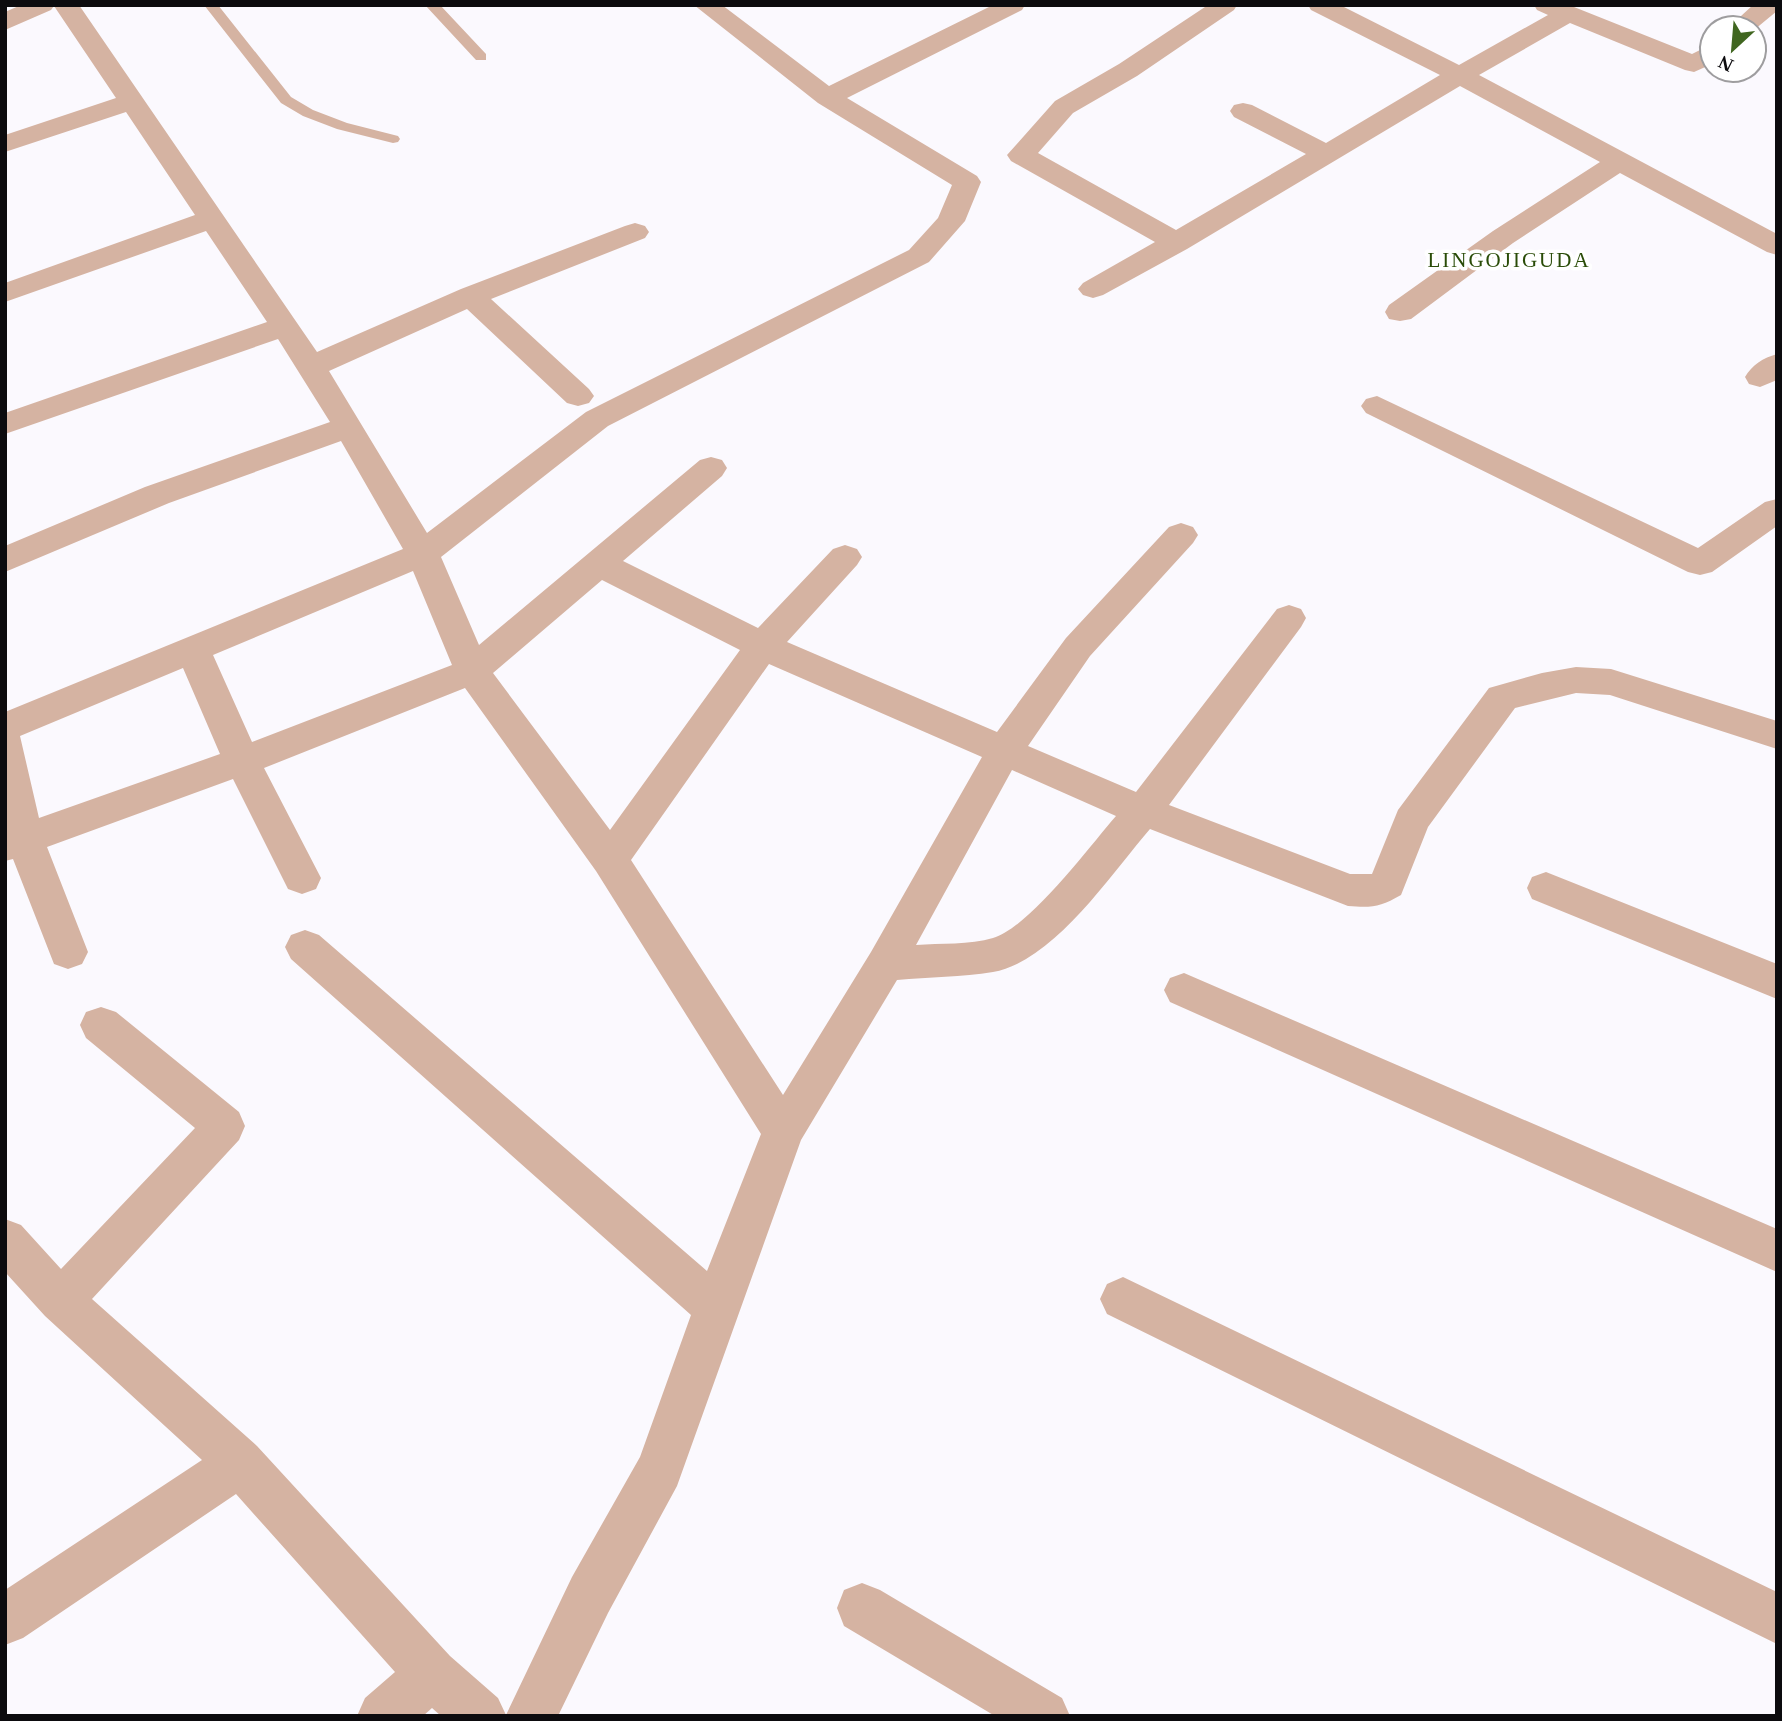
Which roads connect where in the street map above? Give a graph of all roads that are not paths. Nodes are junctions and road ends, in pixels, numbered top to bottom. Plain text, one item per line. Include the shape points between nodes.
1 (42, 5) edge
2 (66, 5) edge
3 (211, 5) edge
4 (432, 5) edge
5 (1013, 5) edge
6 (1225, 5) edge
7 (1321, 5) edge
8 (713, 7) edge
9 (1557, 10) edge
10 (5, 22) edge
11 (481, 57) dead end
12 (1698, 61) edge
13 (1458, 74) junction
14 (827, 97) junction
15 (133, 101) junction
16 (1243, 111) dead end
17 (393, 139) dead end
18 (5, 144) edge
19 (1325, 153) junction
20 (1618, 162) junction
21 (994, 169) junction
22 (211, 219) junction
23 (635, 232) dead end
24 (1771, 235) edge
25 (1177, 243) junction
26 (8, 287) edge
27 (1093, 289) dead end
28 (471, 296) junction
29 (1400, 312) dead end
30 (285, 326) junction
31 (310, 367) junction
32 (578, 396) dead end
33 (1377, 406) dead end
34 (5, 424) edge
35 (349, 427) junction
36 (711, 468) dead end
37 (1777, 510) edge
38 (1181, 535) dead end
39 (423, 554) junction
40 (845, 557) dead end
41 (5, 560) edge
42 (598, 563) junction
43 (1289, 618) dead end
44 (762, 646) junction
45 (192, 649) junction
46 (472, 671) junction
47 (5, 727) edge
48 (1777, 735) edge
49 (5, 743) edge
50 (1005, 750) junction
51 (242, 761) junction
52 (1143, 811) junction
53 (15, 842) edge
54 (610, 860) junction
55 (302, 878) dead end
56 (1546, 888) dead end
57 (305, 947) dead end
58 (68, 952) dead end
59 (885, 964) junction
60 (1777, 982) edge
61 (1184, 990) dead end
62 (101, 1025) dead end
63 (783, 1132) junction
64 (1777, 1251) edge
65 (25, 1273) edge
66 (1123, 1299) dead end
67 (716, 1308) junction
68 (240, 1463) junction
69 (862, 1608) dead end
70 (1777, 1619) edge
71 (5, 1620) edge
72 (432, 1674) junction
73 (383, 1716) edge
74 (480, 1716) edge
75 (531, 1716) edge
76 (1044, 1716) edge

1 - 10 street
2 - 15 street
3 - 17 lane via 286,100 342,126
4 - 11 lane
5 - 14 street
6 - 21 street via 1064,107
7 - 13 street
8 - 14 street
9 - 12 street via 1694,64
9 - 13 street
13 - 19 street
13 - 20 street
14 - 21 street
15 - 18 street
15 - 22 street
16 - 19 street
19 - 25 street
20 - 24 street
20 - 29 street
21 - 25 street
21 - 39 street via 919,256 597,419
22 - 26 street
22 - 30 street
23 - 28 street
25 - 27 street
28 - 31 street
28 - 32 street
30 - 31 street
30 - 34 street
31 - 35 street
33 - 37 street via 1700,563
35 - 39 street
35 - 41 street via 157,495
36 - 42 street
38 - 50 street via 1078,647
39 - 45 street
39 - 46 street
40 - 44 street
42 - 44 street
42 - 46 street
43 - 52 street
44 - 50 street
44 - 54 street
45 - 47 street
45 - 51 street
46 - 51 street
46 - 54 street
48 - 52 street via 1611,682 1576,680 1502,698 1410,821 1387,884 1371,892 1329,884
49 - 53 street
50 - 52 street
50 - 59 street
51 - 53 street
51 - 55 street
52 - 59 street via 1043,926 1020,944 995,955
53 - 58 street
54 - 63 street
56 - 60 street
57 - 67 street
59 - 63 street
61 - 64 street
62 - 65 street via 224,1126
63 - 67 street
65 - 68 street
66 - 70 street
67 - 75 street via 660,1469 590,1595
68 - 71 street
68 - 72 street
69 - 76 street
72 - 73 street
72 - 74 street

